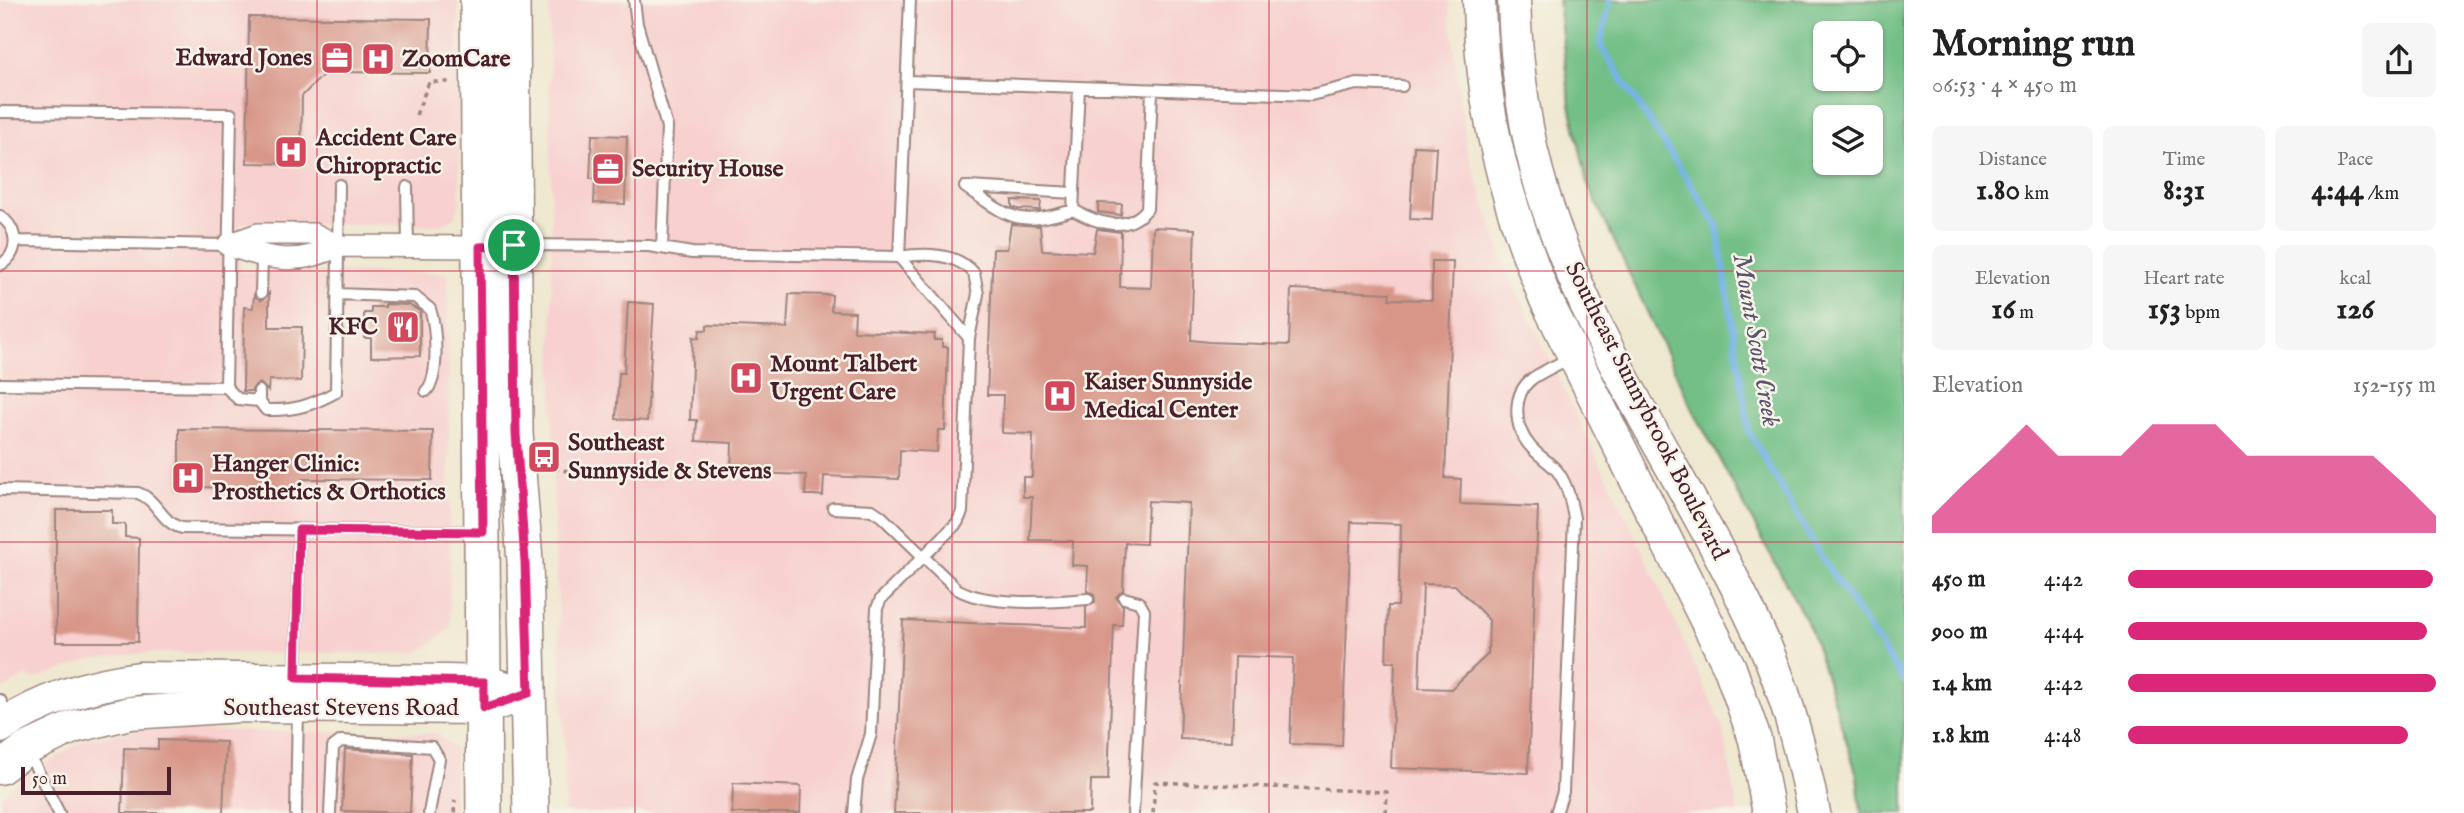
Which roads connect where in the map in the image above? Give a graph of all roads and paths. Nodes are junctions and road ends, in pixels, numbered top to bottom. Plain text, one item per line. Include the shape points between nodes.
1 (478, 0) edge
2 (512, 0) edge
3 (634, 0) edge
4 (910, 0) edge
5 (1479, 0) edge
6 (1514, 0) edge
7 (907, 81) junction
8 (429, 82) dead end
9 (1402, 86) dead end
10 (1079, 88) junction
11 (1152, 91) junction
12 (0, 112) edge
13 (416, 115) dead end
14 (339, 185) dead end
15 (407, 187) dead end
16 (1074, 193) junction
17 (1073, 209) junction
18 (0, 216) edge
19 (15, 241) junction
20 (228, 245) junction
21 (338, 246) junction
22 (497, 246) junction
23 (408, 247) junction
24 (662, 248) junction
25 (262, 257) junction
26 (899, 257) junction
27 (0, 265) edge
28 (261, 293) dead end
29 (337, 294) junction
30 (970, 338) junction
31 (1574, 356) junction
32 (0, 384) edge
33 (226, 387) junction
34 (426, 391) dead end
35 (517, 465) junction
36 (612, 470) dead end
37 (0, 490) edge
38 (833, 508) dead end
39 (1697, 516) junction
40 (299, 530) junction
41 (483, 532) junction
42 (923, 556) junction
43 (1124, 598) dead end
44 (1088, 599) dead end
45 (297, 692) junction
46 (529, 693) junction
47 (484, 695) junction
48 (12, 728) edge
49 (0, 768) edge
50 (60, 813) edge
51 (296, 813) edge
52 (330, 813) edge
53 (429, 813) edge
54 (484, 813) edge
55 (531, 813) edge
56 (854, 813) edge
57 (1133, 813) edge
58 (1153, 813) edge
59 (1386, 813) edge
60 (1556, 813) edge
61 (1769, 813) edge
62 (1814, 813) edge

1 - 22 main road
2 - 22 main road
3 - 24 lane via 667,127
4 - 7 lane
5 - 31 main road, Southeast Sunnybrook Boulevard via 1490,125 1510,207 1546,300
6 - 39 main road, Southeast Sunnybrook Boulevard via 1518,71 1534,160 1570,267
7 - 10 lane
7 - 26 lane
8 - 13 path
9 - 11 lane via 1357,84 1311,95
10 - 11 lane
10 - 16 lane
11 - 17 lane via 1147,209 1138,220 1121,224 1097,223
12 - 20 lane via 231,114
14 - 21 lane
15 - 23 lane
16 - 17 lane
16 - 17 lane via 965,187 1011,218 1041,219
18 - 19 lane via 13,230
19 - 20 lane
19 - 27 lane via 13,253
20 - 21 street via 258,234 314,234
20 - 25 street
20 - 33 lane
21 - 23 street
21 - 25 street via 314,258
21 - 29 lane
22 - 23 street
22 - 24 lane
22 - 35 main road
22 - 41 main road
24 - 26 lane via 692,253
25 - 28 lane
26 - 30 lane
26 - 30 lane via 946,258 974,273 978,294
29 - 33 lane via 336,392 292,411 267,410 260,396 237,399
29 - 34 lane via 415,297 430,309 435,364
30 - 42 lane via 962,512 957,523
31 - 39 main road via 1585,354 1595,360 1663,490
31 - 60 lane via 1531,379 1517,409 1518,429 1558,473 1569,493 1574,519 1563,792
31 - 61 main road, Southeast Sunnybrook Boulevard via 1730,668 1755,740
32 - 33 lane
35 - 36 path via 572,472
35 - 46 main road
37 - 40 lane via 138,493 169,524 182,528
38 - 42 lane via 872,510
39 - 62 main road, Southeast Sunnybrook Boulevard via 1769,656 1799,746
40 - 41 lane
40 - 45 lane
41 - 47 main road
42 - 44 lane via 970,596 1049,602
42 - 56 lane via 877,608 871,734 857,780
43 - 57 lane via 1139,602 1144,611
45 - 47 main road, Southeast Stevens Road
45 - 48 main road, Southeast Stevens Road via 240,706 130,713 73,727
45 - 51 lane
46 - 47 main road, Southeast Stevens Road
46 - 55 main road
47 - 54 main road
48 - 49 main road, Southeast Stevens Road
48 - 50 lane
52 - 53 lane via 333,747 341,741 432,747 439,759
58 - 59 path via 1155,782 1387,792

